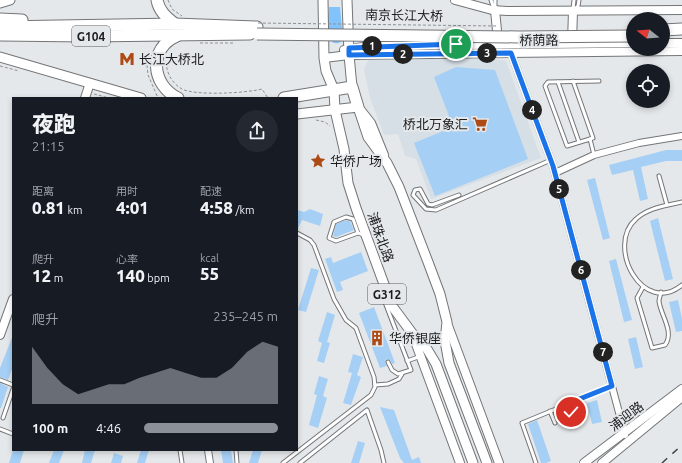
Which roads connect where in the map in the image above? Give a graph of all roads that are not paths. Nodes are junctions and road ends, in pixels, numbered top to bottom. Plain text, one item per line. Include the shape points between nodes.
1 (10, 0) edge
2 (158, 0) edge
3 (323, 0) edge
4 (347, 0) edge
5 (455, 0) edge
6 (491, 0) edge
7 (495, 0) edge
8 (574, 0) edge
9 (579, 0) edge
10 (0, 3) edge
11 (495, 10) junction
12 (682, 10) edge
13 (573, 11) junction
14 (0, 19) edge
15 (179, 20) junction
16 (70, 25) junction
17 (0, 27) edge
18 (257, 28) junction
19 (682, 29) edge
20 (626, 30) edge
21 (670, 30) edge
22 (181, 34) junction
23 (0, 35) edge
24 (87, 36) junction
25 (626, 36) edge
26 (670, 36) edge
27 (682, 36) edge
28 (0, 41) edge
29 (626, 43) edge
30 (670, 43) edge
31 (682, 43) edge
32 (499, 44) junction
33 (572, 47) junction
34 (349, 51) junction
35 (682, 52) edge
36 (511, 53) junction
37 (0, 57) edge
38 (324, 58) junction
39 (599, 81) dead end
40 (558, 82) junction
41 (573, 82) junction
42 (90, 83) junction
43 (352, 87) junction
44 (334, 90) junction
45 (85, 97) edge
46 (138, 97) edge
47 (177, 97) edge
48 (290, 97) edge
49 (358, 106) junction
50 (335, 110) junction
51 (298, 114) edge
52 (682, 136) edge
53 (590, 139) junction
54 (579, 142) junction
55 (594, 154) junction
56 (551, 160) junction
57 (555, 173) junction
58 (659, 176) dead end
59 (459, 195) dead end
60 (682, 202) edge
61 (667, 205) junction
62 (358, 232) junction
63 (298, 234) edge
64 (367, 236) junction
65 (682, 285) edge
66 (643, 287) junction
67 (662, 292) junction
68 (383, 297) dead end
69 (12, 302) edge
70 (447, 322) junction
71 (412, 333) junction
72 (0, 335) edge
73 (422, 356) junction
74 (407, 361) junction
75 (388, 362) dead end
76 (402, 374) junction
77 (0, 380) edge
78 (12, 385) edge
79 (375, 385) junction
80 (612, 386) junction
81 (682, 389) edge
82 (12, 392) edge
83 (682, 397) edge
84 (567, 404) junction
85 (550, 411) junction
86 (571, 412) dead end
87 (3, 418) dead end
88 (555, 423) dead end
89 (0, 429) edge
90 (624, 433) junction
91 (12, 434) edge
92 (627, 443) junction
93 (180, 451) edge
94 (208, 451) edge
95 (236, 451) edge
96 (182, 463) edge
97 (210, 463) edge
98 (237, 463) edge
99 (283, 463) edge
100 (300, 463) edge
101 (384, 463) edge
102 (460, 463) edge
103 (473, 463) edge
104 (487, 463) edge
105 (499, 463) edge
106 (536, 463) edge
107 (584, 463) edge
108 (602, 463) edge

1 - 10 main road
2 - 15 highway via 163,14
3 - 38 main road, 浦珠北路 / G312
4 - 34 main road
5 - 11 street
6 - 11 lane
7 - 11 lane
8 - 13 lane
9 - 13 lane
11 - 13 street
11 - 32 street
12 - 13 street
13 - 33 street
14 - 16 highway
15 - 16 highway, G104
15 - 18 highway, 南京长江大桥 / G104
16 - 17 highway, G104
18 - 20 highway, 南京长江大桥 / G104
18 - 22 highway, 南京长江大桥 / G104
18 - 25 highway, 南京长江大桥, bridge via 519,37
19 - 21 highway
22 - 24 highway, G104
22 - 47 highway via 164,42 159,50 157,62 160,81
23 - 24 highway, G104
24 - 28 highway
26 - 27 highway
29 - 33 street, 桥荫路
30 - 31 street
32 - 33 street, 桥荫路
32 - 34 street, 桥荫路
33 - 35 street, 桥荫路
33 - 36 street, 桥荫路
34 - 36 street, 桥荫路
34 - 38 street, 桥荫路
34 - 43 main road
36 - 56 street
37 - 42 main road
38 - 44 main road, 浦珠北路 / G312
39 - 41 lane
40 - 41 lane
40 - 54 lane
40 - 54 lane via 546,83 545,90 566,146
41 - 53 lane via 593,138
42 - 45 street
42 - 46 main road
43 - 44 highway
43 - 49 highway
44 - 48 highway
44 - 50 main road, 浦珠北路 / G312
49 - 50 main road
49 - 70 main road via 368,137 387,163 399,187 440,294
50 - 51 main road
50 - 64 main road, 浦珠北路 / G312 via 344,149 348,183
52 - 55 street
53 - 54 lane
53 - 55 lane
55 - 57 street
56 - 57 street
56 - 59 lane via 436,210 426,208 413,195 415,190 420,190 432,206
57 - 80 street
58 - 61 lane
60 - 61 lane
61 - 66 lane via 653,208 640,215 627,231 628,264 636,280
62 - 62 lane via 353,219 346,217 334,222 329,238 336,241
62 - 64 lane
63 - 79 lane via 314,245 334,299 346,320 356,328
64 - 71 main road, 浦珠北路 / G312 via 392,306
65 - 67 lane
66 - 67 lane
66 - 67 lane via 637,298 652,348 665,345 667,342 667,328 659,301
68 - 74 lane
69 - 72 street
70 - 104 main road via 445,341 449,363
70 - 105 street
71 - 73 street
71 - 103 main road, 浦珠北路 / G312 via 427,349 436,364
73 - 74 lane
73 - 102 street
74 - 76 lane via 411,370
75 - 76 lane via 392,370
76 - 79 lane via 400,379 388,384
77 - 78 lane
79 - 99 lane via 371,395
80 - 84 lane
80 - 90 street
81 - 90 street, 浦迎路
82 - 87 lane
83 - 92 street, 浦迎路
84 - 85 lane
84 - 86 lane
85 - 88 lane
85 - 106 lane via 522,423
89 - 91 lane
90 - 92 street
90 - 107 street, 浦迎路
92 - 108 street, 浦迎路
93 - 96 lane
94 - 97 street
95 - 98 lane
100 - 101 lane via 367,410

